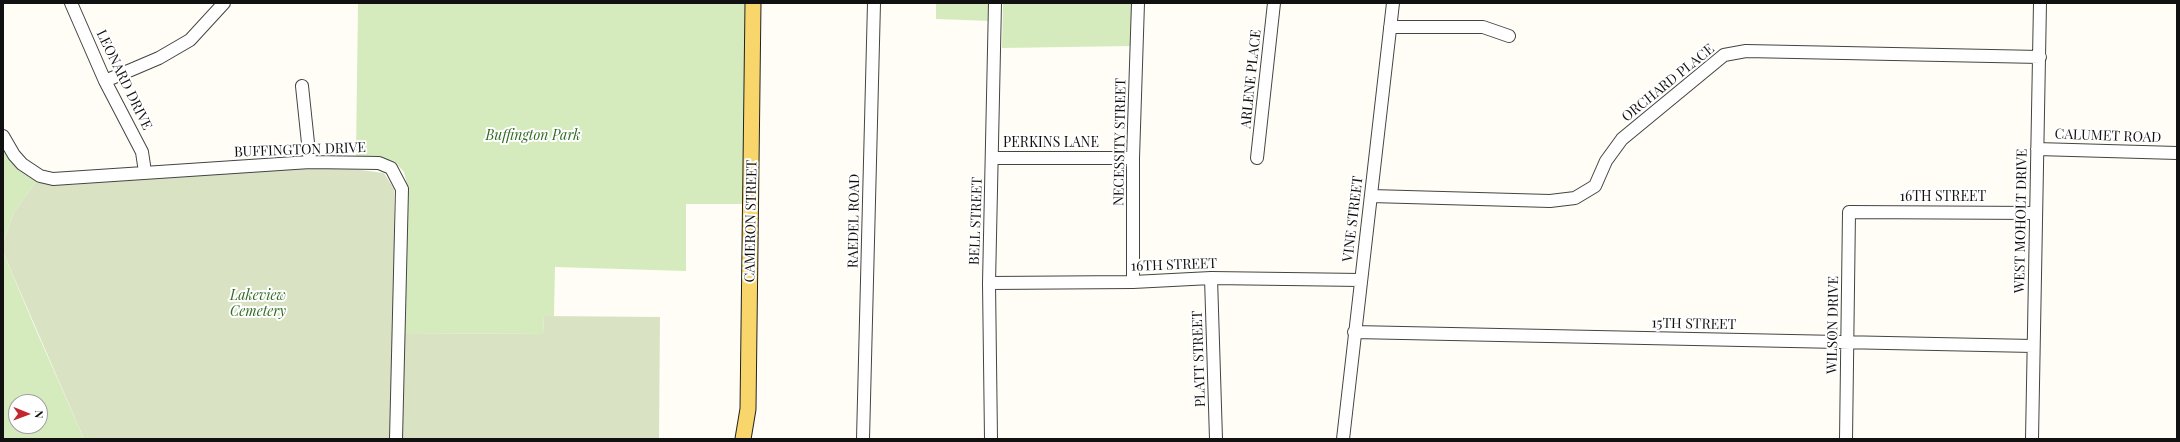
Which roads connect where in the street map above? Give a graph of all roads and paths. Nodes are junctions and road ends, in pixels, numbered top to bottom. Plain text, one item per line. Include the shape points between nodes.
1 (71, 3) edge
2 (224, 3) edge
3 (753, 3) edge
4 (874, 3) edge
5 (995, 3) edge
6 (1138, 3) edge
7 (1274, 3) edge
8 (1393, 3) edge
9 (2040, 3) edge
10 (1390, 27) junction
11 (1509, 36) dead end
12 (2040, 57) junction
13 (105, 81) junction
14 (302, 86) dead end
15 (3, 136) edge
16 (2037, 149) junction
17 (2177, 153) edge
18 (993, 158) junction
19 (1133, 158) junction
20 (1257, 158) dead end
21 (310, 162) junction
22 (145, 172) junction
23 (1371, 196) junction
24 (1849, 212) joint
25 (2036, 213) junction
26 (1211, 278) junction
27 (1361, 280) junction
28 (1133, 282) junction
29 (989, 283) junction
30 (1354, 332) junction
31 (1848, 342) junction
32 (2033, 346) junction
33 (396, 439) edge
34 (743, 439) edge
35 (863, 439) edge
36 (991, 439) edge
37 (1216, 439) edge
38 (1343, 439) edge
39 (1846, 439) edge
40 (2032, 439) edge

1 - 13 street, LEONARD DRIVE
2 - 13 street via 190,40 159,58
3 - 34 main road, CAMERON STREET via 748,409
4 - 35 street, RAEDEL ROAD
5 - 18 street, BELL STREET
6 - 19 street, NECESSITY STREET
7 - 20 street, ARLENE PLACE
8 - 10 street, VINE STREET
9 - 12 street, WEST MOHOLT DRIVE
10 - 11 street via 1483,27
10 - 23 street, VINE STREET
12 - 16 street, WEST MOHOLT DRIVE
12 - 23 street, ORCHARD PLACE via 1746,51 1724,55 1622,139 1606,161 1595,186 1575,198 1550,201
13 - 22 street, LEONARD DRIVE via 142,152
14 - 21 street
15 - 22 street, BUFFINGTON DRIVE via 22,164 40,176 67,179
16 - 17 street, CALUMET ROAD
16 - 25 street, WEST MOHOLT DRIVE
18 - 19 street, PERKINS LANE
18 - 29 street, BELL STREET
19 - 28 street, NECESSITY STREET
21 - 22 street, BUFFINGTON DRIVE
21 - 33 street, BUFFINGTON DRIVE via 379,163 391,168 402,189
23 - 27 street, VINE STREET
24 - 25 street, 16TH STREET
24 - 31 street, WILSON DRIVE
25 - 32 street, WEST MOHOLT DRIVE
26 - 27 street, 16TH STREET
26 - 28 street, 16TH STREET
26 - 37 street, PLATT STREET
27 - 30 street, VINE STREET
28 - 29 street, 16TH STREET
29 - 36 street, BELL STREET
30 - 31 street, 15TH STREET
30 - 38 street, VINE STREET
31 - 32 street, 15TH STREET
31 - 39 street, WILSON DRIVE
32 - 40 street, WEST MOHOLT DRIVE

